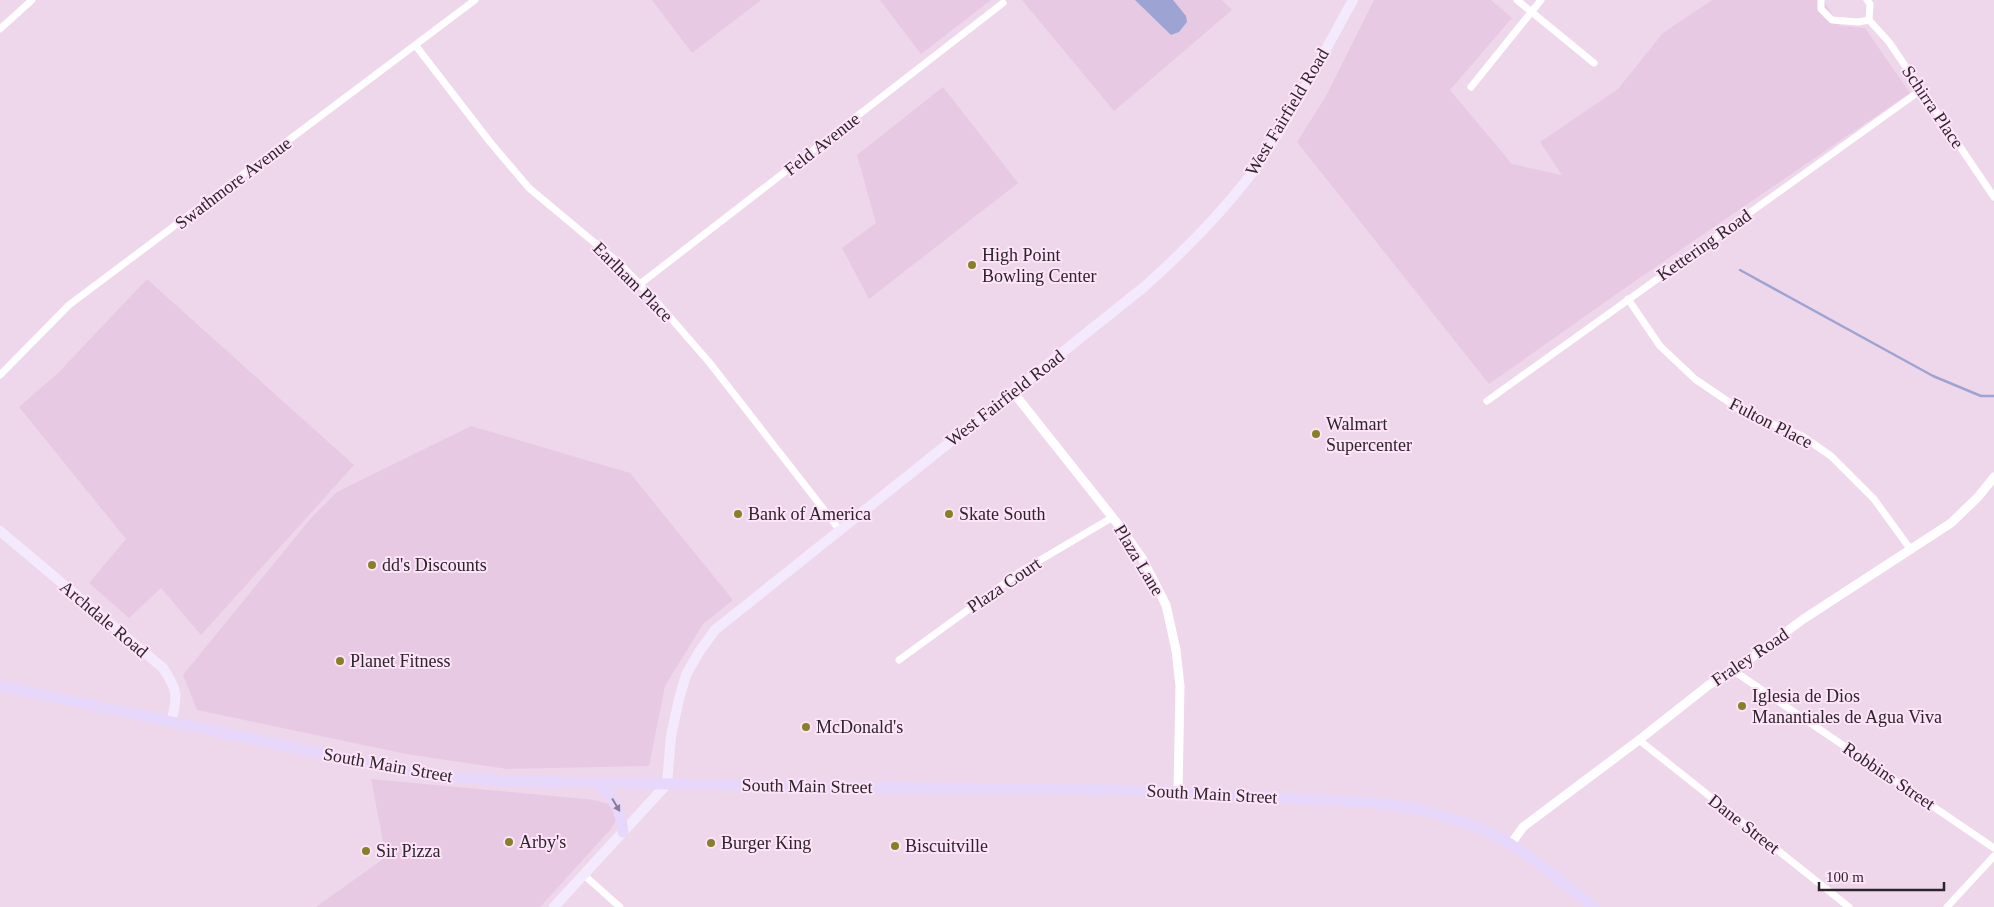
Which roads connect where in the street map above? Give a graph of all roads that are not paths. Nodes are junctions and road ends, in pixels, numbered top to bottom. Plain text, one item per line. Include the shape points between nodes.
1 (32, 0) edge
2 (475, 0) edge
3 (1353, 0) edge
4 (1517, 0) edge
5 (1541, 0) edge
6 (1820, 0) edge
7 (1867, 0) edge
8 (1003, 3) dead end
9 (1531, 12) junction
10 (1870, 20) junction
11 (0, 29) edge
12 (416, 46) junction
13 (1594, 63) dead end
14 (1471, 87) dead end
15 (1921, 90) junction
16 (1994, 197) edge
17 (640, 284) junction
18 (1628, 299) junction
19 (0, 375) edge
20 (1013, 392) junction
21 (1487, 401) dead end
22 (1994, 477) edge
23 (1113, 517) junction
24 (839, 529) junction
25 (0, 532) edge
26 (1911, 550) junction
27 (899, 660) dead end
28 (1734, 671) junction
29 (0, 686) edge
30 (171, 722) junction
31 (1639, 740) junction
32 (598, 782) junction
33 (667, 784) junction
34 (1178, 792) junction
35 (623, 832) junction
36 (1511, 844) junction
37 (1994, 848) edge
38 (1994, 856) edge
39 (584, 875) junction
40 (554, 907) edge
41 (620, 907) edge
42 (1594, 907) edge
43 (1849, 907) edge
44 (1947, 907) edge

1 - 11 street
2 - 12 street, Swathmore Avenue
3 - 20 main road, West Fairfield Road via 1277,134 1248,177 1204,229 1144,287
4 - 9 street
5 - 9 street
6 - 10 street via 1821,9 1832,20
7 - 10 street
8 - 17 street, Feld Avenue
9 - 13 street
9 - 14 street
10 - 15 street, Schirra Place
12 - 17 street, Earlham Place via 529,188
12 - 19 street, Swathmore Avenue via 70,305
15 - 16 street, Schirra Place
15 - 18 street, Kettering Road
17 - 24 street, Earlham Place via 708,362
18 - 21 street, Kettering Road
18 - 26 street, Fulton Place via 1660,346 1695,379 1742,411 1802,436 1831,456 1874,499
20 - 23 street, Plaza Lane
20 - 24 main road, West Fairfield Road
22 - 26 street, Fraley Road via 1951,523
23 - 27 street, Plaza Court via 1020,572
23 - 34 street, Plaza Lane via 1142,558 1166,605 1180,686
24 - 33 main road, West Fairfield Road via 728,618 699,652 678,699
25 - 30 main road, Archdale Road via 163,668 173,682 177,701
26 - 28 street, Fraley Road via 1802,620
28 - 31 street, Fraley Road via 1710,684
28 - 37 street, Robbins Street
29 - 30 main road, South Main Street
30 - 32 main road, South Main Street via 420,774 502,781
31 - 36 street, Fraley Road via 1523,827
31 - 43 street, Dane Street
32 - 33 main road, South Main Street
32 -> 35 main road via 620,811
33 - 34 main road, South Main Street
33 - 35 main road
34 - 36 main road, South Main Street via 1381,802 1444,816
35 - 39 main road
36 - 42 main road, South Main Street
38 - 44 street
39 - 40 main road
39 - 41 street

